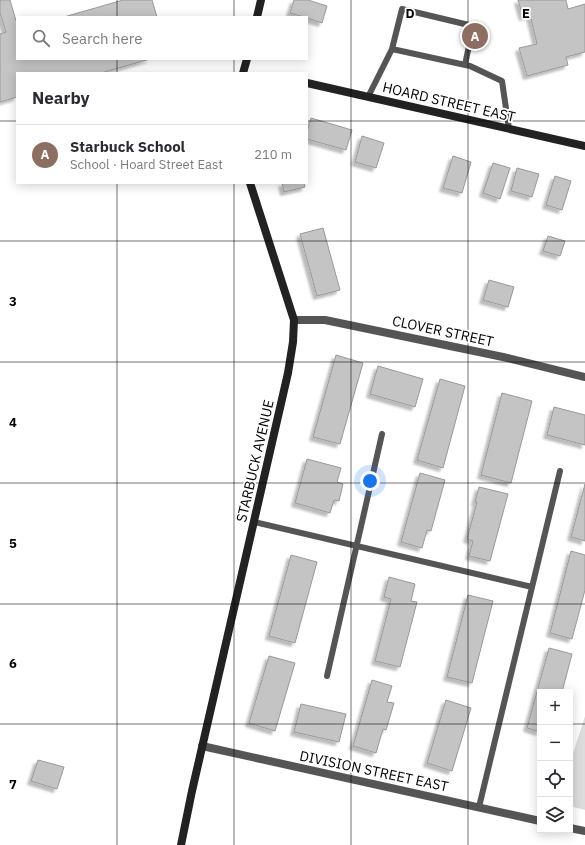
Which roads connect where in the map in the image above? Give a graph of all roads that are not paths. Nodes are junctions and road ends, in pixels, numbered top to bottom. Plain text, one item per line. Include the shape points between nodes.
1 (261, 0) edge
2 (257, 16) edge
3 (392, 49) junction
4 (247, 60) edge
5 (465, 65) junction
6 (244, 72) edge
7 (308, 83) edge
8 (368, 97) junction
9 (509, 129) junction
10 (585, 146) edge
11 (250, 184) edge
12 (294, 320) junction
13 (585, 377) edge
14 (382, 434) dead end
15 (560, 471) dead end
16 (254, 522) junction
17 (357, 546) junction
18 (532, 588) junction
19 (327, 676) dead end
20 (202, 746) junction
21 (479, 807) junction
22 (537, 820) edge
23 (573, 829) edge
24 (585, 831) edge
25 (181, 845) edge

1 - 2 street
3 - 5 lane
3 - 5 lane via 402,9 473,26
3 - 8 lane
4 - 6 street
5 - 9 lane via 502,81
7 - 8 street, HOARD STREET EAST
8 - 9 street, HOARD STREET EAST
9 - 10 street, HOARD STREET EAST
11 - 12 street, STARBUCK AVENUE
12 - 13 street, CLOVER STREET via 325,320
12 - 16 street, STARBUCK AVENUE via 294,342 288,373
14 - 17 lane
15 - 18 lane
16 - 17 lane
16 - 20 street, STARBUCK AVENUE
17 - 18 lane
17 - 19 lane
18 - 21 lane
20 - 21 street, DIVISION STREET EAST
20 - 25 street, STARBUCK AVENUE
21 - 22 street, DIVISION STREET EAST
23 - 24 street

